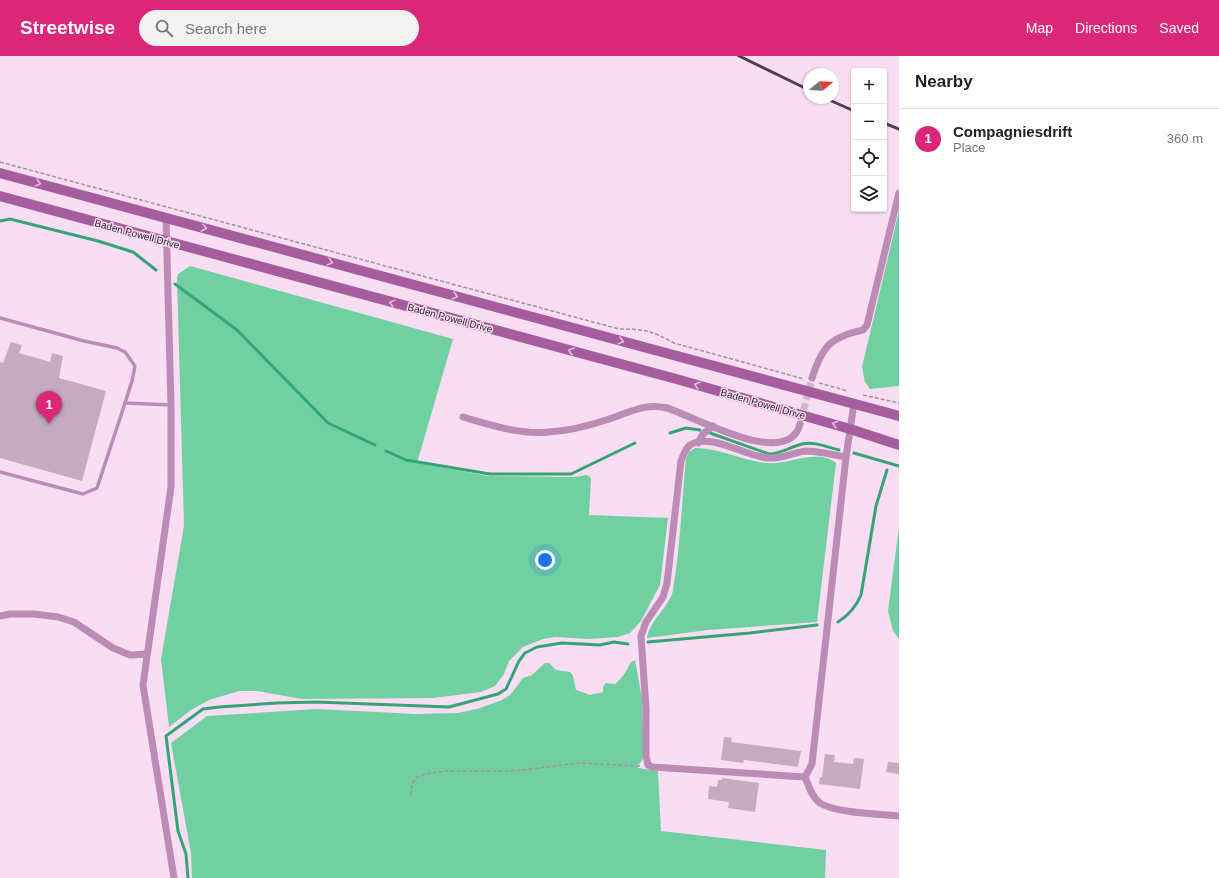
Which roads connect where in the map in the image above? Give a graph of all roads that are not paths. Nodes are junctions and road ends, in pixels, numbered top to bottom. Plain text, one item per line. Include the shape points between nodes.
1 (0, 172) edge
2 (899, 193) edge
3 (0, 196) edge
4 (166, 218) junction
5 (167, 242) junction
6 (0, 318) edge
7 (813, 381) tunnel mouth
8 (855, 398) junction
9 (124, 403) junction
10 (171, 405) junction
11 (899, 416) edge
12 (463, 417) dead end
13 (800, 424) tunnel mouth
14 (713, 426) junction
15 (850, 429) junction
16 (698, 443) junction
17 (899, 445) edge
18 (846, 457) junction
19 (0, 472) edge
20 (0, 616) edge
21 (147, 654) junction
22 (805, 776) junction
23 (899, 816) edge
24 (174, 878) edge

1 -> 4 main road
2 - 7 street via 867,325 863,330 834,340 821,354
3 - 5 main road, Baden Powell Drive
4 - 5 street
4 -> 8 main road
5 - 10 street
15 -> 5 main road, Baden Powell Drive via 665,376
6 - 9 lane via 125,352 135,366
8 - 11 main road
8 - 15 street
9 - 10 lane
9 - 19 lane via 104,469 97,488 93,491 83,494
10 - 21 street via 169,510
12 - 14 street via 505,428 550,432 605,421 652,406 667,408
13 - 14 street via 798,432 789,440 771,443 749,440
14 - 16 street via 702,434
15 - 17 main road, Baden Powell Drive
15 - 18 street
16 - 18 street via 711,442 747,451 759,457 773,458 806,451
16 - 22 street via 690,446 681,461 667,583 663,597 646,622 641,636 648,765 702,771
18 - 22 street via 812,764
20 - 21 street via 34,614 58,617 74,622 113,648 130,655
21 - 24 street via 145,697
22 - 23 street via 810,790 820,803 839,810

